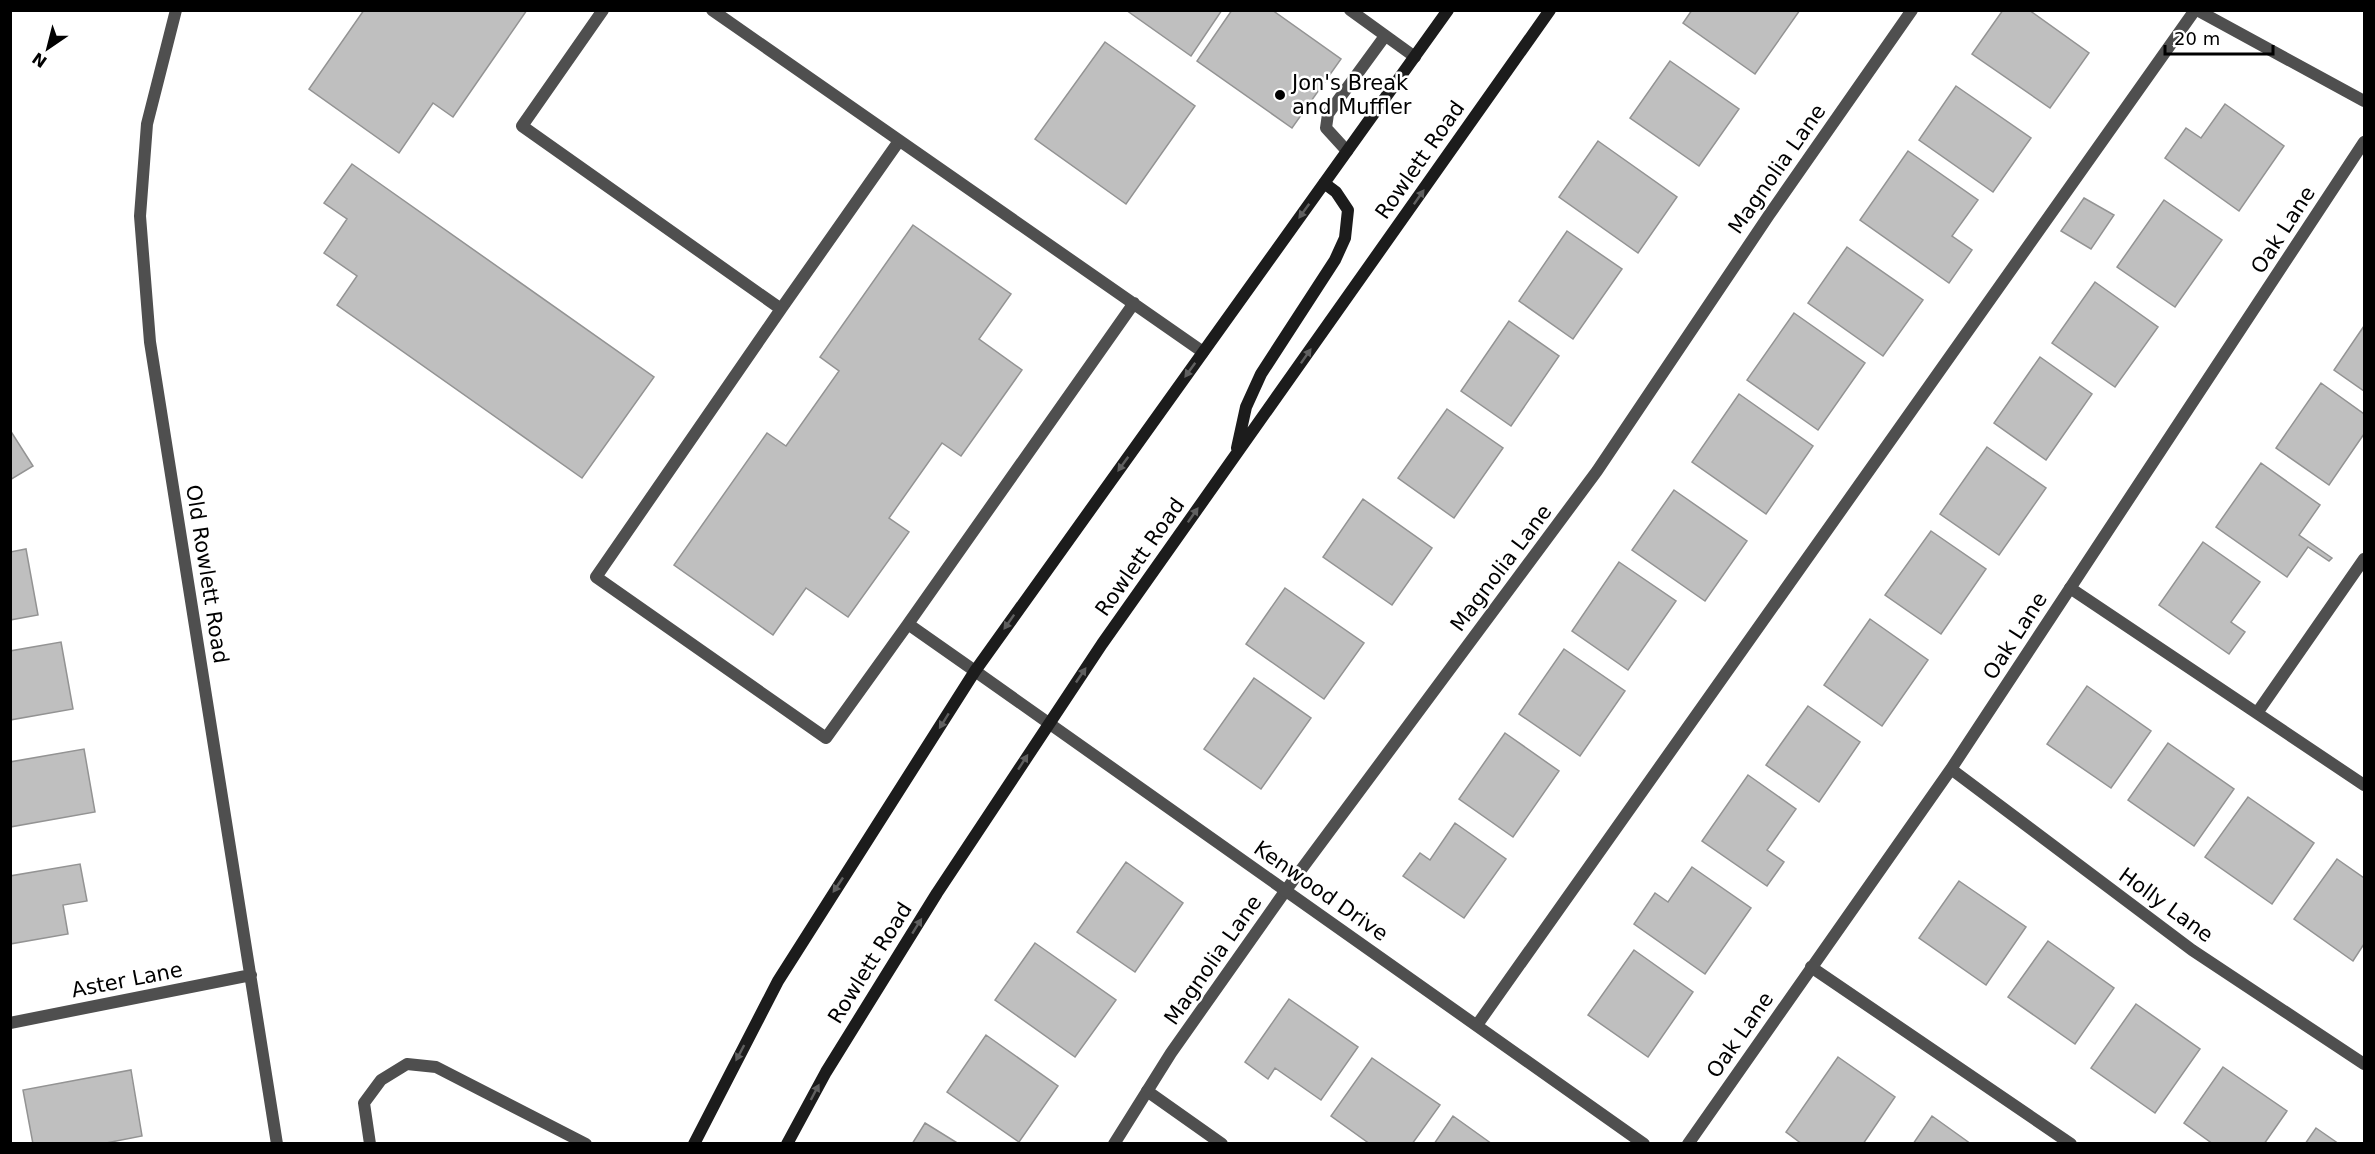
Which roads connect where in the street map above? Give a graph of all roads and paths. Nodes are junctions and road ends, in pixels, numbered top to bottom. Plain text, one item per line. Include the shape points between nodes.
1 (176, 10) edge
2 (603, 10) edge
3 (712, 10) edge
4 (1350, 10) edge
5 (1448, 10) edge
6 (1550, 10) edge
7 (1912, 10) edge
8 (2196, 10) edge
9 (1385, 36) junction
10 (1415, 57) junction
11 (2364, 101) edge
12 (899, 141) junction
13 (2364, 142) edge
14 (1347, 151) junction
15 (1324, 183) junction
16 (1134, 303) junction
17 (781, 309) junction
18 (1203, 352) junction
19 (1236, 456) junction
20 (2364, 559) edge
21 (2070, 588) junction
22 (908, 624) junction
23 (975, 671) junction
24 (2257, 713) junction
25 (1049, 723) junction
26 (1951, 769) junction
27 (2364, 785) edge
28 (1286, 890) junction
29 (1811, 967) junction
30 (251, 975) junction
31 (10, 1023) edge
32 (1477, 1025) junction
33 (2364, 1064) edge
34 (1147, 1091) junction
35 (277, 1143) edge
36 (370, 1143) edge
37 (586, 1143) edge
38 (693, 1143) edge
39 (787, 1143) edge
40 (1114, 1143) edge
41 (1222, 1143) edge
42 (1644, 1143) edge
43 (1688, 1143) edge
44 (2071, 1143) edge

1 - 30 street, Old Rowlett Road via 147,124 141,228 150,342
2 - 17 street via 522,126
3 - 12 street
4 - 9 street
5 - 10 main road
19 -> 6 main road, Rowlett Road
7 - 28 street, Magnolia Lane via 1597,471
8 - 11 street
8 - 32 street
9 - 10 street
9 - 14 street via 1328,114 1326,128
10 - 14 main road
12 - 16 street
12 - 17 street
13 - 21 street, Oak Lane
14 - 15 main road
15 -> 18 main road
15 - 19 main road via 1348,210 1345,237 1335,260 1261,374 1246,407
16 - 18 street
16 - 22 street
17 - 22 street via 596,577 826,738
18 -> 23 main road
25 -> 19 main road, Rowlett Road
20 - 24 street
21 - 24 street
21 - 26 street, Oak Lane
22 - 23 street, Kenwood Drive
23 - 25 street, Kenwood Drive
23 -> 38 main road via 778,981
24 - 27 street
25 - 28 street, Kenwood Drive
39 -> 25 main road, Rowlett Road via 931,902
26 - 29 street, Oak Lane
26 - 33 street, Holly Lane via 2192,950
28 - 32 street, Kenwood Drive
28 - 34 street, Magnolia Lane
29 - 43 street, Oak Lane
29 - 44 street
30 - 31 street, Aster Lane
30 - 35 street, Old Rowlett Road
32 - 42 street, Kenwood Drive
34 - 40 street, Magnolia Lane
34 - 41 street
36 - 37 street via 363,1103 381,1080 407,1064 436,1067

